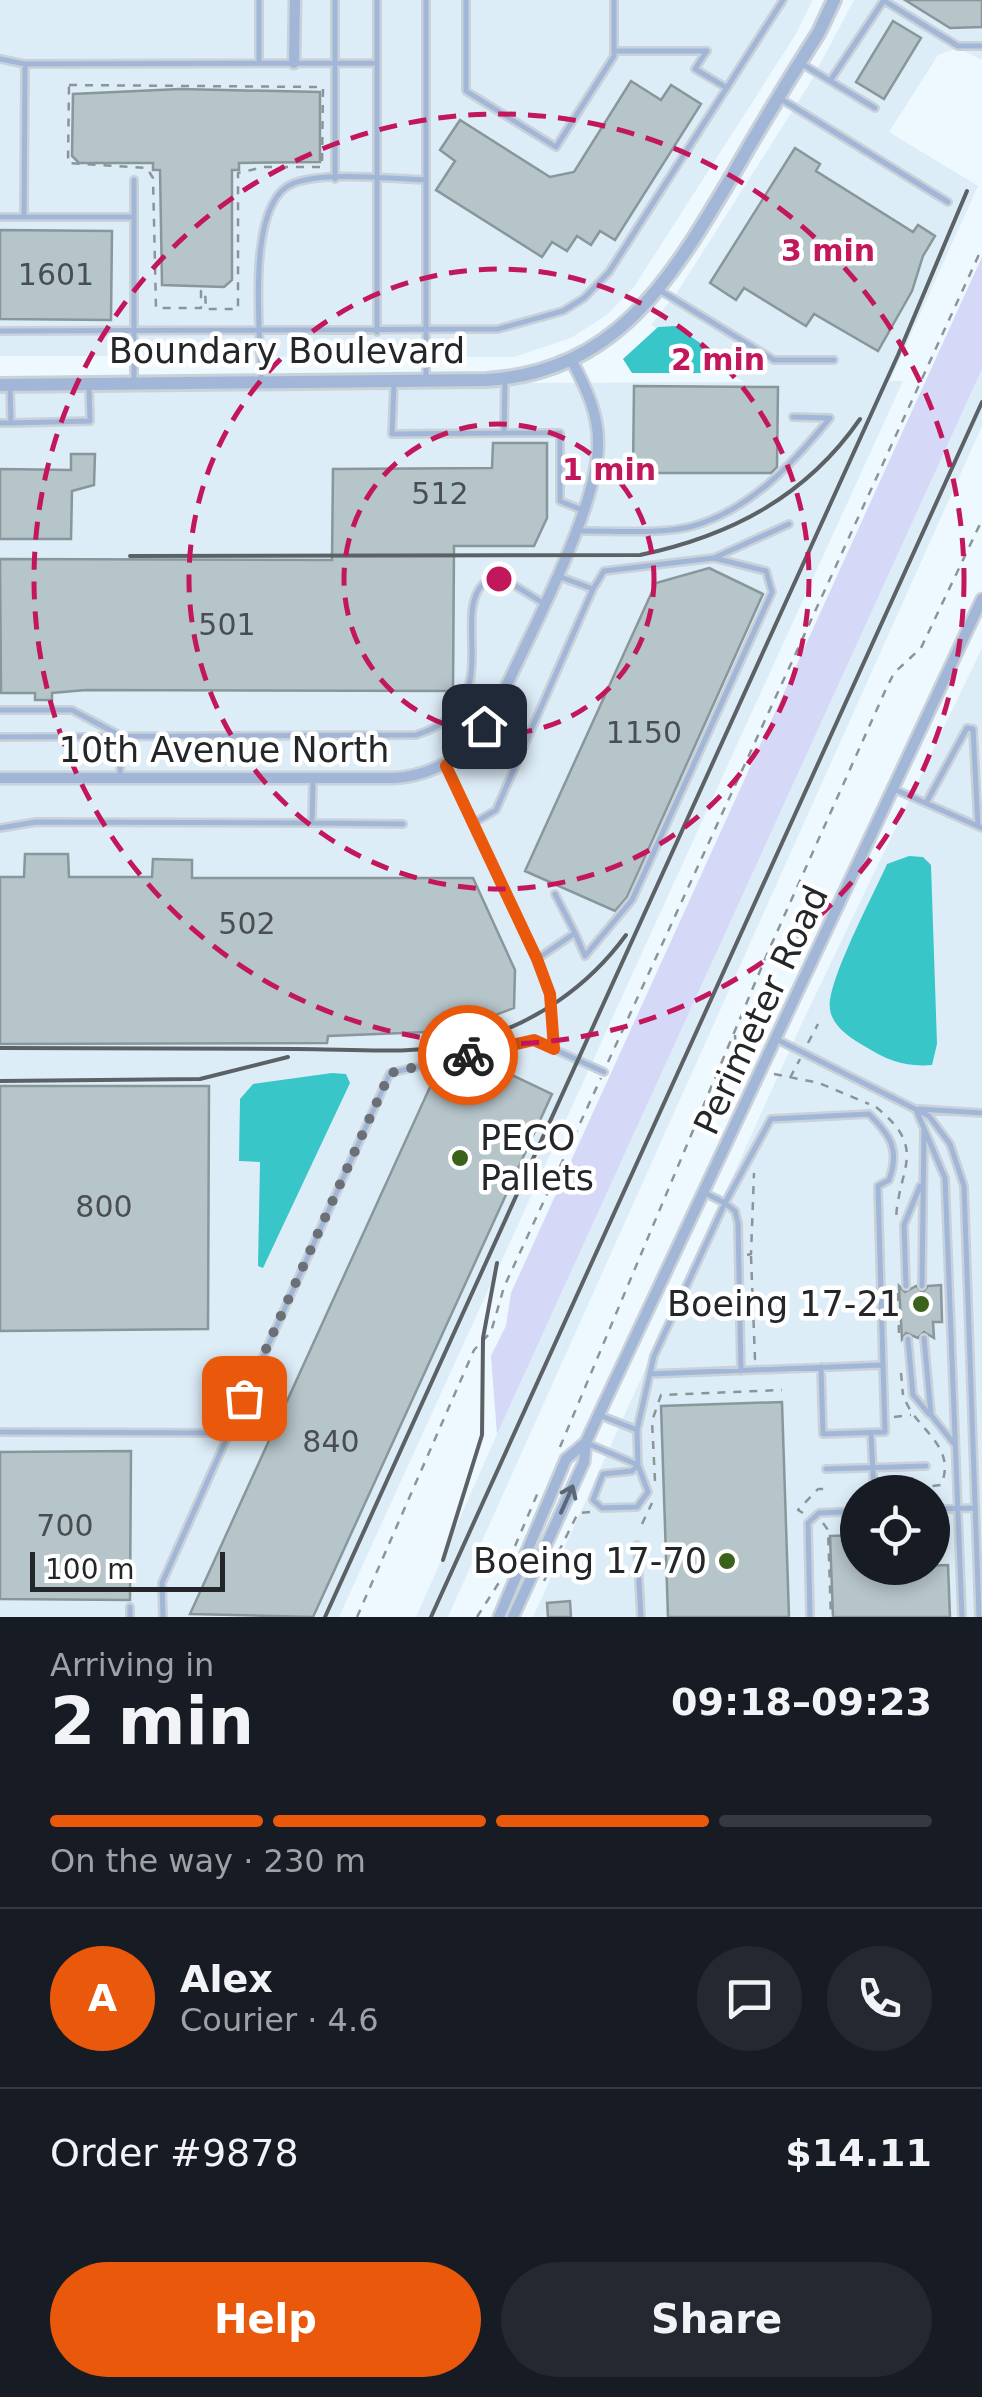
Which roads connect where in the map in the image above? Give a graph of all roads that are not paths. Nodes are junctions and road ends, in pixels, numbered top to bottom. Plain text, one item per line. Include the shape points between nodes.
1 (259, 0) edge
2 (295, 0) edge
3 (336, 0) edge
4 (377, 0) edge
5 (426, 0) edge
6 (466, 0) edge
7 (614, 0) edge
8 (783, 0) edge
9 (834, 0) edge
10 (884, 0) edge
11 (982, 46) edge
12 (614, 51) junction
13 (0, 59) edge
14 (259, 63) junction
15 (294, 63) junction
16 (336, 63) junction
17 (377, 63) junction
18 (800, 63) junction
19 (24, 64) junction
20 (830, 81) junction
21 (727, 88) junction
22 (778, 98) junction
23 (875, 108) dead end
24 (336, 179) junction
25 (377, 179) junction
26 (134, 180) dead end
27 (426, 180) junction
28 (948, 202) dead end
29 (0, 217) edge
30 (24, 217) junction
31 (134, 217) junction
32 (659, 289) junction
33 (0, 331) edge
34 (134, 331) junction
35 (261, 332) junction
36 (377, 332) junction
37 (426, 332) junction
38 (834, 360) dead end
39 (572, 361) junction
40 (505, 378) junction
41 (426, 380) junction
42 (261, 381) junction
43 (394, 381) junction
44 (134, 382) junction
45 (88, 383) junction
46 (5, 384) edge
47 (793, 417) dead end
48 (0, 423) edge
49 (11, 423) junction
50 (504, 433) junction
51 (584, 510) junction
52 (789, 524) dead end
53 (574, 532) junction
54 (714, 558) junction
55 (555, 575) junction
56 (593, 588) junction
57 (982, 598) edge
58 (543, 602) junction
59 (0, 710) edge
60 (120, 736) junction
61 (0, 737) edge
62 (446, 766) junction
63 (0, 778) edge
64 (120, 778) junction
65 (313, 778) junction
66 (894, 789) junction
67 (926, 803) junction
68 (312, 823) junction
69 (403, 824) dead end
70 (472, 824) junction
71 (980, 827) edge
72 (0, 828) edge
73 (555, 894) dead end
74 (575, 933) junction
75 (537, 959) junction
76 (778, 1040) junction
77 (554, 1049) junction
78 (604, 1072) road end
79 (916, 1109) junction
80 (982, 1113) edge
81 (924, 1126) junction
82 (922, 1183) junction
83 (705, 1193) junction
84 (725, 1203) junction
85 (906, 1286) dead end
86 (922, 1286) dead end
87 (924, 1338) dead end
88 (908, 1339) dead end
89 (882, 1365) junction
90 (820, 1367) junction
91 (741, 1371) junction
92 (650, 1374) junction
93 (599, 1415) junction
94 (930, 1415) junction
95 (637, 1430) junction
96 (0, 1432) edge
97 (871, 1432) junction
98 (229, 1433) junction
99 (586, 1442) junction
100 (955, 1446) junction
101 (638, 1465) junction
102 (926, 1466) dead end
103 (873, 1467) junction
104 (826, 1468) dead end
105 (873, 1475) edge
106 (950, 1508) edge
107 (957, 1508) junction
108 (975, 1508) junction
109 (840, 1512) edge
110 (637, 1545) dead end
111 (130, 1606) dead end
112 (130, 1617) edge
113 (162, 1617) edge
114 (499, 1617) edge
115 (513, 1617) edge
116 (641, 1617) edge
117 (810, 1617) edge
118 (962, 1617) edge
119 (980, 1617) edge

1 - 14 lane
2 - 15 street
3 - 16 lane
4 - 17 lane
5 - 27 lane
6 - 12 lane via 466,91 556,147
7 - 12 lane
8 - 21 lane
9 - 18 street, Boundary Boulevard
10 - 11 lane via 958,46
10 - 20 lane
12 - 21 lane via 706,51 696,69
13 - 19 lane
14 - 15 lane
14 - 19 lane
15 - 16 lane
16 - 17 lane
16 - 24 lane
17 - 25 lane
18 - 20 lane
18 - 22 street, Boundary Boulevard
19 - 30 lane
20 - 23 lane
21 - 37 lane via 622,253 584,298 520,326
22 - 28 lane
22 - 32 street, Boundary Boulevard
24 - 25 lane
24 - 35 lane via 294,183 267,210
25 - 27 lane
25 - 36 lane
26 - 31 lane
27 - 37 lane
29 - 30 lane
30 - 31 lane
31 - 34 lane
32 - 38 lane via 774,360
32 - 39 street, Boundary Boulevard via 624,326
33 - 34 lane
34 - 35 lane
34 - 44 lane
35 - 36 lane
35 - 42 lane
36 - 37 lane
37 - 41 lane
39 - 40 street, Boundary Boulevard
39 - 51 street via 598,428 596,472
40 - 41 street, Boundary Boulevard
40 - 50 lane
41 - 43 street, Boundary Boulevard
42 - 43 street, Boundary Boulevard
42 - 44 street, Boundary Boulevard
43 - 50 lane via 392,434
44 - 45 street, Boundary Boulevard
45 - 46 street, Boundary Boulevard
45 - 49 lane via 90,422
46 - 49 lane
47 - 53 lane via 830,418 787,470 752,498 692,526
48 - 49 lane
50 - 51 lane via 560,433 560,501
51 - 53 street
52 - 54 lane
53 - 55 street
54 - 56 lane via 604,571
54 - 74 lane via 766,571 772,592 632,900 586,956
55 - 56 lane
55 - 58 street
56 - 70 lane via 496,810
57 - 66 street, Perimeter Road
58 - 60 lane via 506,580 490,580 477,590 468,687 461,704 434,729
58 - 62 street via 492,715
59 - 60 lane via 72,710
60 - 61 lane
60 - 64 lane
62 - 65 street, 10th Avenue North via 407,777
62 - 70 lane
63 - 64 street, 10th Avenue North
64 - 65 street, 10th Avenue North
65 - 68 lane
66 - 67 lane
66 - 76 street, Perimeter Road
67 - 71 lane
67 - 71 lane via 967,728 973,729
68 - 69 lane
68 - 72 lane via 36,822
70 - 75 lane
73 - 74 lane
74 - 75 lane
75 - 77 lane via 550,994
76 - 79 lane
76 - 83 street, Perimeter Road
77 - 78 lane
77 - 98 lane via 534,1040 390,1073
79 - 80 lane
79 - 81 lane
79 - 108 lane via 950,1144 964,1186
81 - 82 lane
81 - 100 lane via 944,1178
82 - 85 lane via 904,1225
82 - 86 lane
83 - 84 lane
83 - 93 street, Perimeter Road
84 - 89 lane via 771,1118 870,1114 888,1134 896,1161 890,1180 878,1186
84 - 91 lane via 738,1223
84 - 92 lane
87 - 94 lane
88 - 94 lane via 913,1396
89 - 90 lane
89 - 97 lane via 885,1432
90 - 91 lane
90 - 97 lane via 824,1434
91 - 92 lane
92 - 95 lane
93 - 95 lane
93 - 99 street, Perimeter Road
94 - 100 lane
95 - 101 lane
96 - 98 lane
97 - 103 lane
98 - 113 lane via 162,1582
99 - 101 lane
99 - 114 street, Perimeter Road via 566,1459
115 -> 99 street, Perimeter Road via 584,1462
100 - 107 lane
101 - 101 lane via 648,1492 637,1507 602,1508 593,1500 603,1474
102 - 103 lane
103 - 104 lane
103 - 105 lane
106 - 107 lane
107 - 108 lane
107 - 118 lane
108 - 119 lane
109 - 117 lane via 818,1513 808,1523
110 - 116 lane
111 - 112 lane

